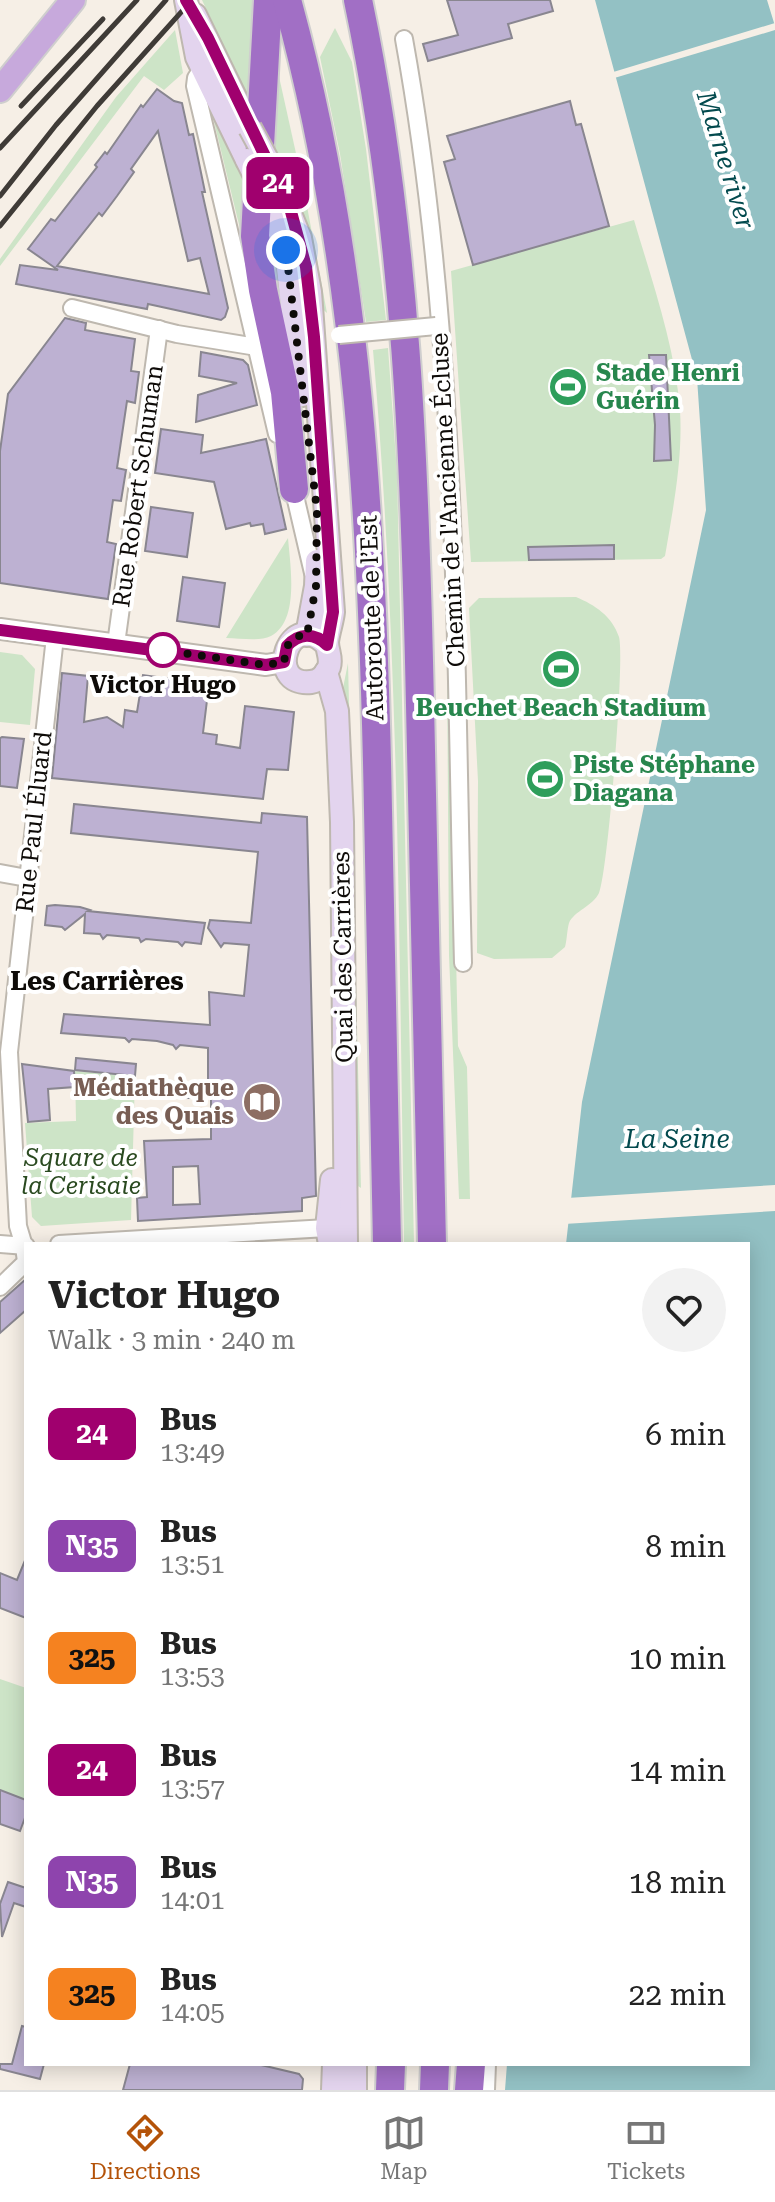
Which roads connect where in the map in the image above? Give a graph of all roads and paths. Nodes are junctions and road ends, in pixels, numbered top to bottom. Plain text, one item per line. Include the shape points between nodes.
1 (73, 0) edge
2 (186, 0) edge
3 (268, 0) edge
4 (287, 0) edge
5 (358, 0) edge
6 (404, 39) dead end
7 (202, 69) junction
8 (0, 90) edge
9 (72, 308) dead end
10 (438, 326) junction
11 (159, 329) junction
12 (318, 337) junction
13 (257, 347) junction
14 (294, 489) junction
15 (316, 586) junction
16 (0, 629) edge
17 (55, 637) junction
18 (317, 640) junction
19 (116, 644) junction
20 (284, 662) junction
21 (318, 677) junction
22 (0, 873) edge
23 (27, 878) junction
24 (463, 963) dead end
25 (4, 1052) edge
26 (336, 1232) edge
27 (181, 1240) edge
28 (120, 1242) edge
29 (387, 1242) edge
30 (432, 1242) edge
31 (24, 1243) edge
32 (0, 1244) edge
33 (24, 1246) edge
34 (24, 1264) edge
35 (0, 1287) edge
36 (322, 2066) edge
37 (334, 2066) edge
38 (355, 2066) edge
39 (391, 2066) edge
40 (435, 2066) edge
41 (471, 2066) edge
42 (487, 2066) edge
43 (321, 2090) edge
44 (333, 2090) edge
45 (355, 2090) edge
46 (390, 2090) edge
47 (434, 2090) edge
48 (469, 2090) edge
49 (486, 2090) edge

1 - 8 main road
2 - 7 main road
2 - 12 main road, bridge via 270,165 300,238
3 - 14 highway via 255,236 285,392
4 - 29 highway, Autoroute de l’Est via 336,231 358,388 374,624
5 - 30 highway, Autoroute de l’Est via 387,159 409,366
6 - 10 street, Chemin de l'Ancienne Écluse
7 - 12 main road, bridge via 267,200
7 - 13 street via 195,82
9 - 11 street
10 - 12 street, bridge
10 - 24 street, Chemin de l'Ancienne Écluse via 453,566
11 - 13 street
11 - 19 street, Rue Robert Schuman
12 - 15 main road
12 - 18 main road via 333,612
13 - 14 street
14 - 15 street
15 - 18 main road
16 - 17 street
17 - 19 street
17 - 23 street, Rue Paul Éluard
18 - 20 main road via 299,636 287,646
18 - 21 main road via 331,660
19 - 20 street via 266,665
20 - 21 main road via 296,679
21 - 26 main road, Quai des Carrières via 326,727
22 - 23 street
23 - 25 street, Rue Paul Éluard
25 - 31 street, Rue Paul Éluard via 18,1226
26 - 27 street
27 - 28 street
32 - 33 street
34 - 35 street
36 - 43 main road
37 - 44 main road
38 - 45 main road
39 - 46 highway
40 - 47 highway
41 - 48 highway
42 - 49 street

